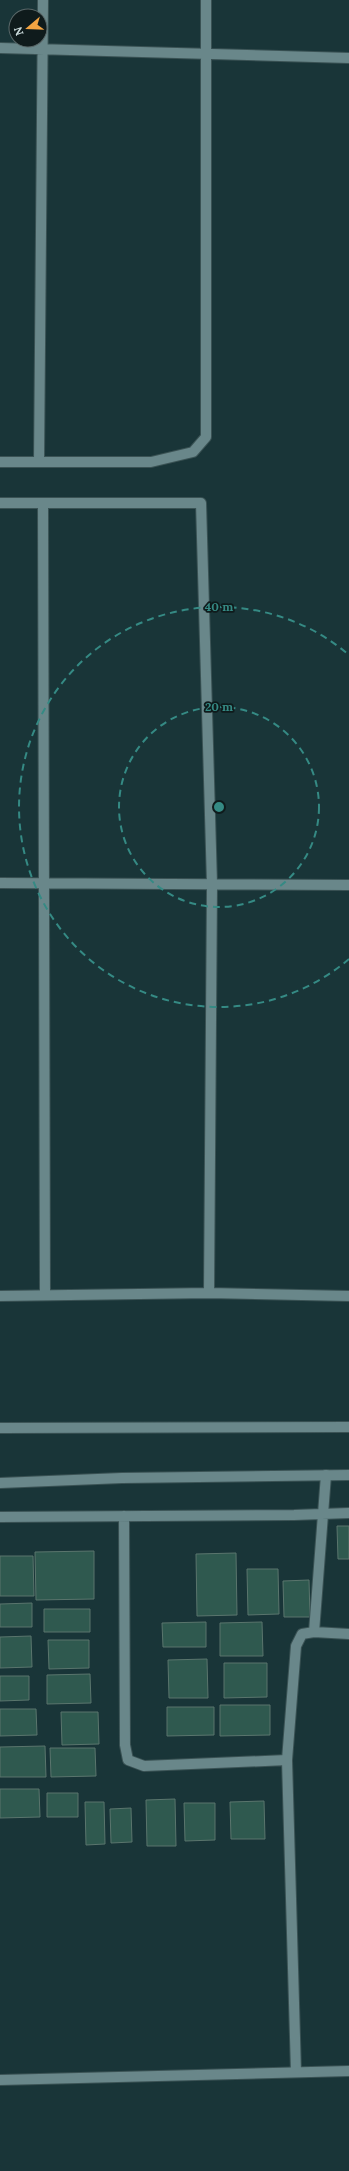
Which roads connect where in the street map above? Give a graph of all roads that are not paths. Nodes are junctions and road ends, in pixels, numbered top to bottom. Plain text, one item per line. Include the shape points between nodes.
1 (43, 0) edge
2 (206, 0) edge
3 (0, 48) edge
4 (43, 49) junction
5 (205, 54) junction
6 (349, 58) edge
7 (0, 462) edge
8 (39, 462) junction
9 (0, 503) edge
10 (43, 503) junction
11 (0, 883) edge
12 (44, 883) junction
13 (212, 884) junction
14 (349, 885) edge
15 (209, 1293) junction
16 (45, 1295) junction
17 (0, 1296) edge
18 (349, 1296) edge
19 (349, 1427) edge
20 (0, 1428) edge
21 (326, 1475) junction
22 (349, 1475) edge
23 (0, 1483) edge
24 (324, 1513) junction
25 (349, 1513) edge
26 (124, 1516) junction
27 (0, 1517) edge
28 (314, 1632) junction
29 (349, 1634) edge
30 (287, 1760) junction
31 (349, 2071) edge
32 (296, 2072) junction
33 (0, 2080) edge

1 - 4 street
2 - 5 street
3 - 4 street
4 - 5 street
4 - 8 street
5 - 6 street
5 - 8 street via 206,437 193,452 151,462
7 - 8 street
9 - 10 street
10 - 12 street
10 - 13 street via 201,503
11 - 12 street
12 - 13 street
12 - 16 street
13 - 14 street
13 - 15 street
15 - 16 street
15 - 18 street
16 - 17 street
19 - 20 street
21 - 22 street
21 - 23 street
21 - 24 street
24 - 25 street
24 - 26 street
24 - 28 street
26 - 27 street
26 - 30 street via 125,1745 128,1760 144,1766
28 - 29 street
28 - 30 street via 302,1634 296,1646
30 - 32 street
31 - 32 street
32 - 33 street

